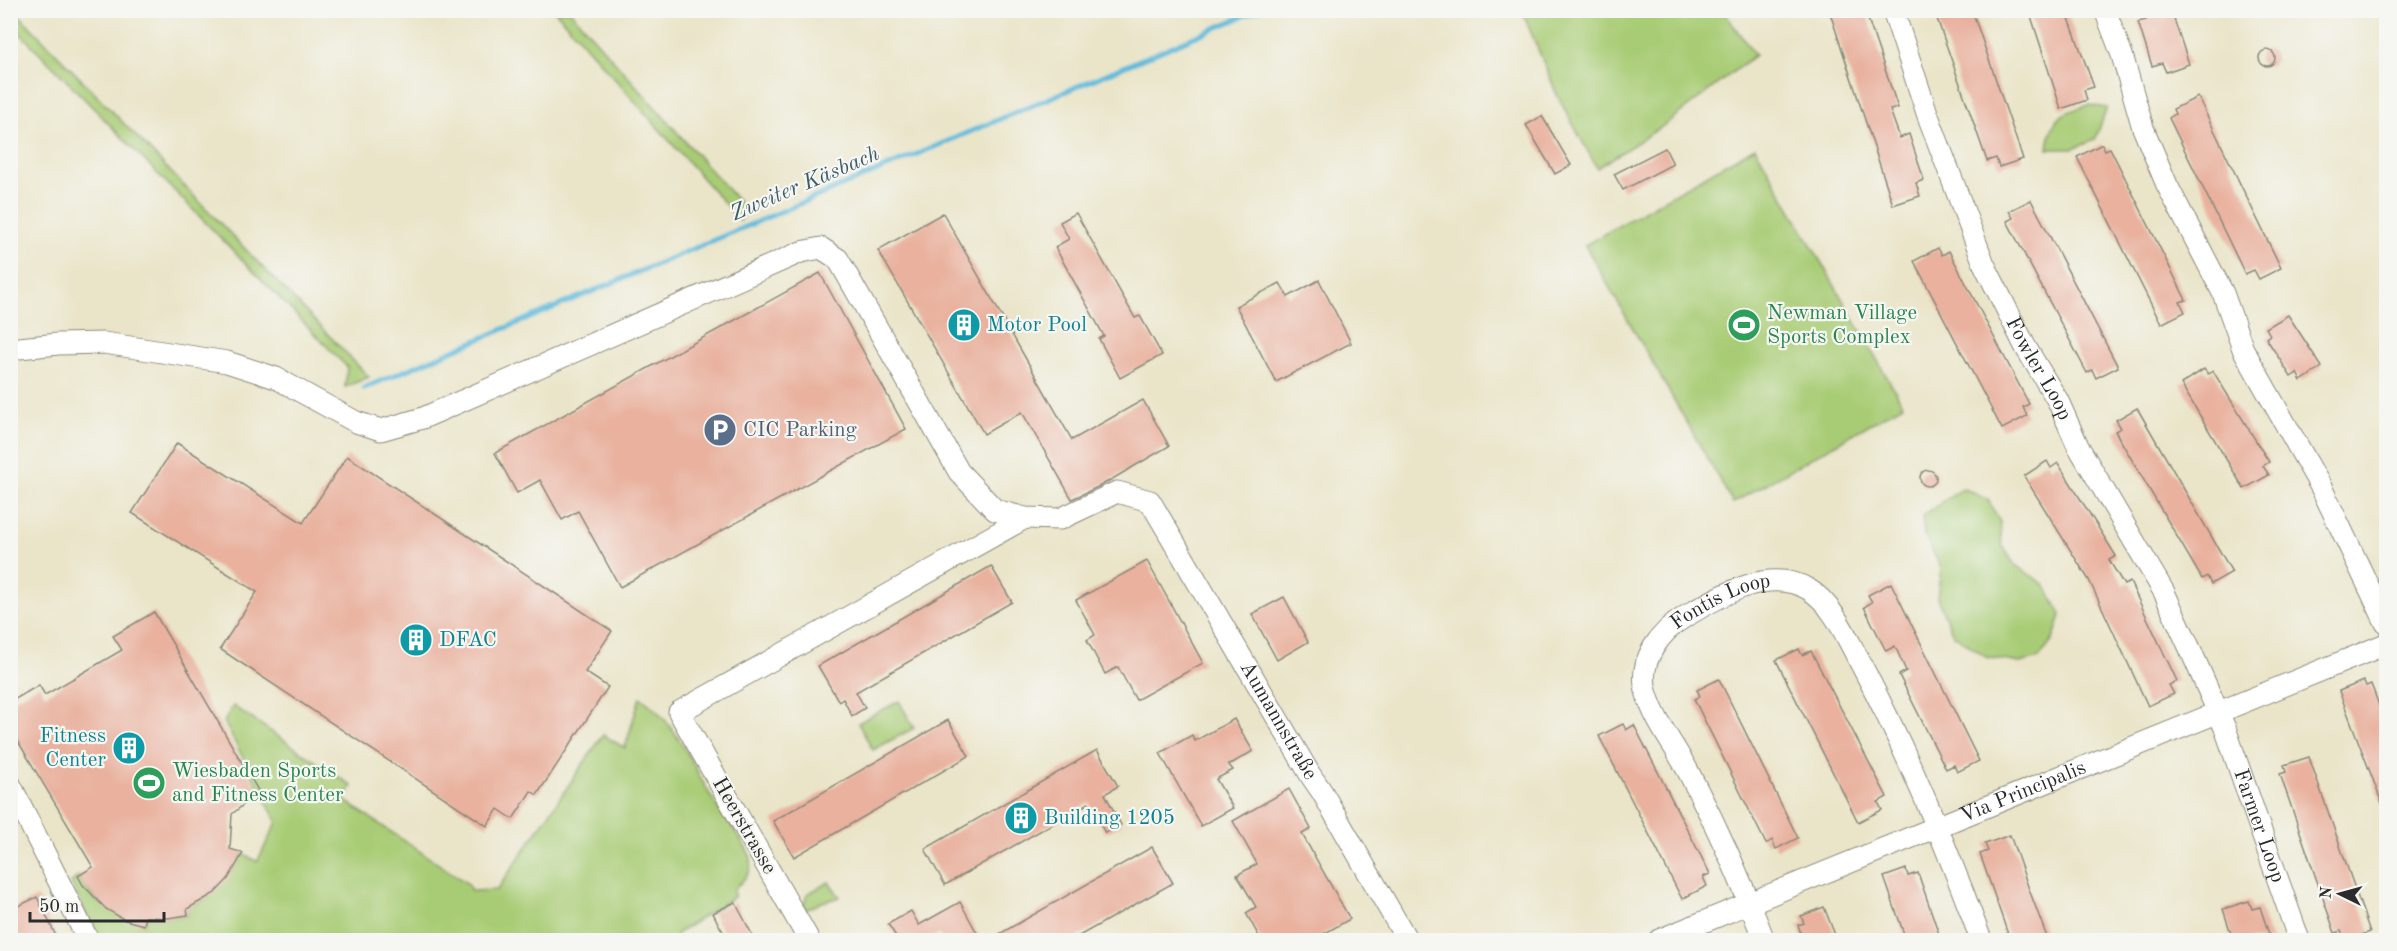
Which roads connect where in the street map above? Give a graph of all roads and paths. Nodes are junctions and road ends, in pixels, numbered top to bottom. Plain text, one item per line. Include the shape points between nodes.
1 (1893, 10) edge
2 (2105, 10) edge
3 (10, 349) edge
4 (1025, 518) junction
5 (2386, 623) edge
6 (2386, 645) edge
7 (2219, 713) junction
8 (10, 784) edge
9 (1936, 828) junction
10 (1750, 904) junction
11 (88, 940) edge
12 (809, 940) edge
13 (1407, 940) edge
14 (1659, 940) edge
15 (1764, 940) edge
16 (1981, 940) edge
17 (2299, 940) edge

1 - 7 street, Fowler Loop via 1984,264 2078,446 2163,592
2 - 5 street via 2143,128 2223,293 2243,349 2321,487
3 - 4 street via 104,344 227,362 276,378 356,422 381,430 423,418 801,252 821,248 838,259 959,472 995,510
4 - 12 street, Heerstrasse via 679,712
4 - 13 street, Aumannstraße via 1060,519 1117,492 1150,501
6 - 7 street, Via Principalis
7 - 9 street, Via Principalis
7 - 17 street, Farmer Loop
8 - 11 street
9 - 10 street, Via Principalis
9 - 10 street, Fontis Loop via 1883,708 1826,606 1808,590 1789,582 1765,580 1746,586 1705,605 1659,636 1646,671 1646,690 1712,818
9 - 16 street, Fontis Loop
10 - 14 street, Via Principalis
10 - 15 street, Fontis Loop

